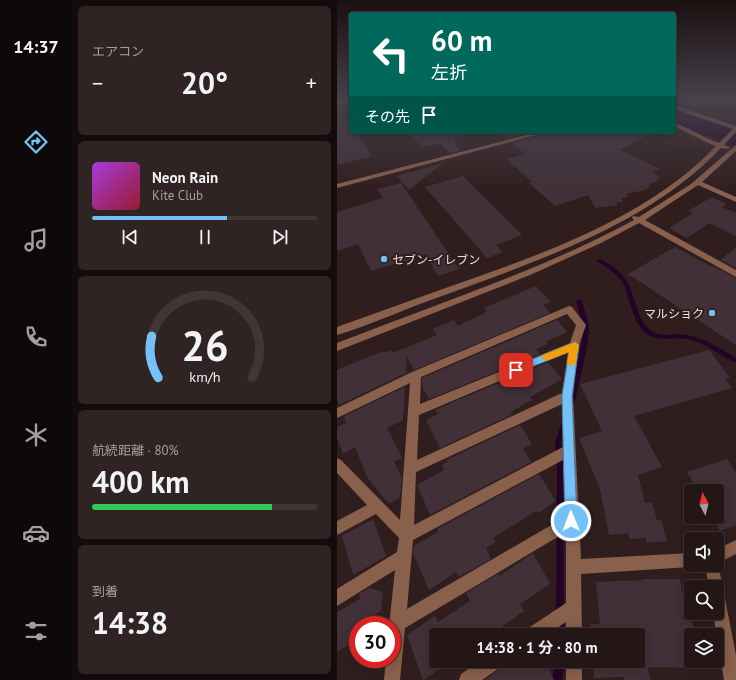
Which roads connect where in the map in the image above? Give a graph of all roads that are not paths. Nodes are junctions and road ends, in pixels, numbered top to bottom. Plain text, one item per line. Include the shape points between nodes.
1 (685, 129) edge
2 (736, 129) edge
3 (537, 134) edge
4 (721, 146) junction
5 (735, 150) edge
6 (698, 183) junction
7 (337, 186) edge
8 (736, 200) edge
9 (630, 214) junction
10 (640, 220) junction
11 (736, 274) edge
12 (337, 331) edge
13 (575, 345) junction
14 (337, 346) edge
15 (416, 375) junction
16 (567, 396) junction
17 (414, 412) junction
18 (337, 413) edge
19 (570, 450) junction
20 (338, 467) edge
21 (410, 469) junction
22 (378, 506) junction
23 (571, 521) junction
24 (337, 528) edge
25 (406, 536) junction
26 (736, 547) edge
27 (724, 553) edge
28 (404, 556) junction
29 (684, 560) edge
30 (574, 567) junction
31 (337, 598) edge
32 (574, 607) junction
33 (399, 616) edge
34 (722, 620) edge
35 (401, 621) edge
36 (543, 628) edge
37 (574, 628) edge
38 (393, 668) edge
39 (485, 668) edge
40 (574, 668) edge
41 (392, 680) edge
42 (467, 680) edge
43 (574, 680) edge
44 (732, 680) edge

1 - 4 street
2 - 4 street
3 - 7 street
4 - 5 street
4 - 9 street via 686,178
5 - 6 street
6 - 8 street
6 - 10 street
9 - 10 street
9 - 12 street via 536,258
10 - 11 street
10 - 14 street via 546,266
13 - 15 street via 581,325 569,309
13 - 16 street
13 - 17 street
15 - 17 street
15 - 18 street
16 - 19 street
16 - 21 street
17 - 21 street
19 - 23 street
19 - 25 street
20 - 22 street
21 - 25 street
22 - 24 street
22 - 25 street
23 - 30 street
23 - 35 street
25 - 28 street
26 - 27 street
28 - 31 street
28 - 33 street
29 - 30 street
30 - 32 street
32 - 36 street
32 - 37 street
34 - 44 street
38 - 41 street
39 - 42 street
40 - 43 street

